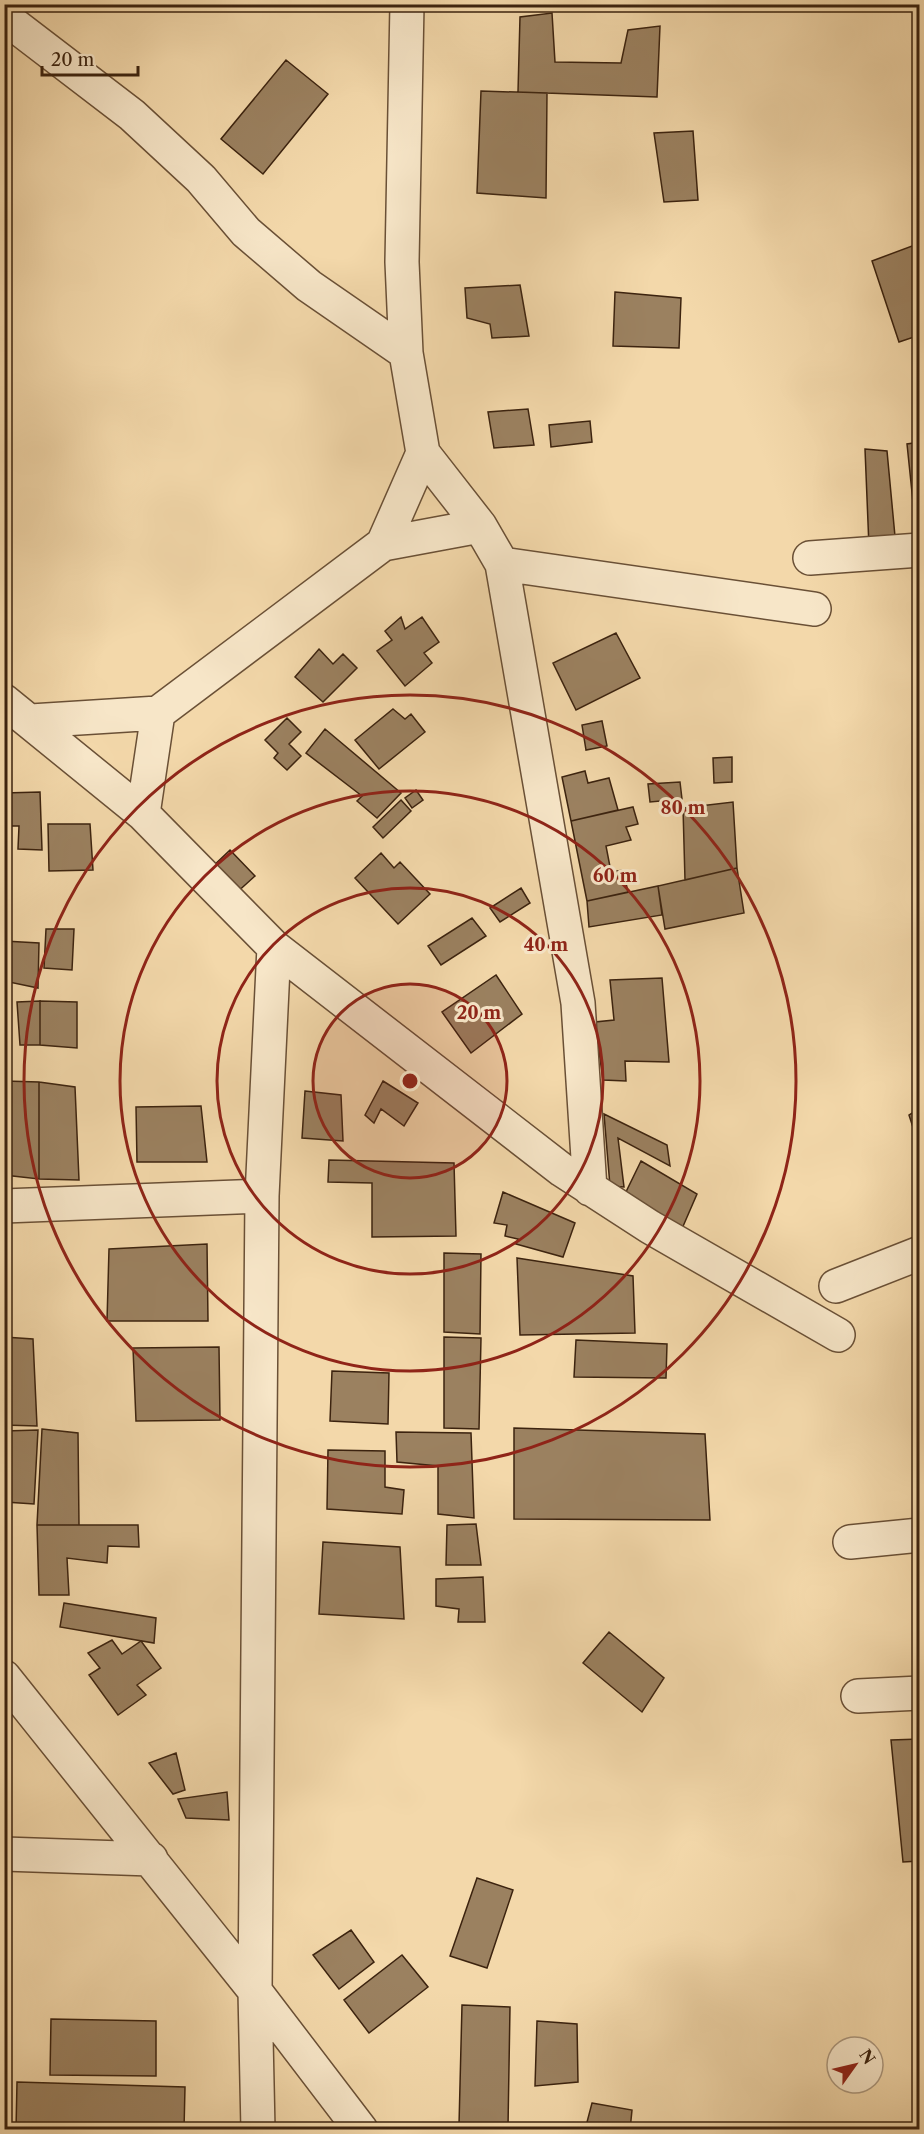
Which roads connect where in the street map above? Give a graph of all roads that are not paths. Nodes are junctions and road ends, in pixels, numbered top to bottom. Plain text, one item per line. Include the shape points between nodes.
1 (407, 4) edge
2 (4, 17) edge
3 (406, 354) junction
4 (423, 453) junction
5 (480, 526) junction
6 (383, 543) junction
7 (920, 550) edge
8 (810, 558) dead end
9 (501, 564) junction
10 (814, 609) dead end
11 (4, 701) edge
12 (158, 713) junction
13 (31, 721) junction
14 (143, 814) junction
15 (274, 947) junction
16 (590, 1189) junction
17 (262, 1196) junction
18 (4, 1206) edge
19 (920, 1253) edge
20 (836, 1286) dead end
21 (838, 1335) dead end
22 (920, 1535) edge
23 (850, 1542) dead end
24 (4, 1677) edge
25 (920, 1693) edge
26 (858, 1696) dead end
27 (4, 1854) edge
28 (151, 1859) junction
29 (255, 1991) junction
30 (258, 2130) edge
31 (361, 2130) edge

1 - 3 street via 402,262
2 - 3 street via 132,115 201,179 246,232 309,286
3 - 4 street
4 - 5 street
4 - 6 street
5 - 6 street
5 - 9 street
6 - 12 street
7 - 8 street
9 - 10 street
9 - 16 street via 578,1003
11 - 13 street
12 - 13 street
12 - 14 street
13 - 14 street
14 - 15 street
15 - 16 street
15 - 17 street
16 - 21 street
17 - 18 street
17 - 29 street
19 - 20 street
22 - 23 street
24 - 28 street
25 - 26 street
27 - 28 street
28 - 29 street
29 - 30 street
29 - 31 street

